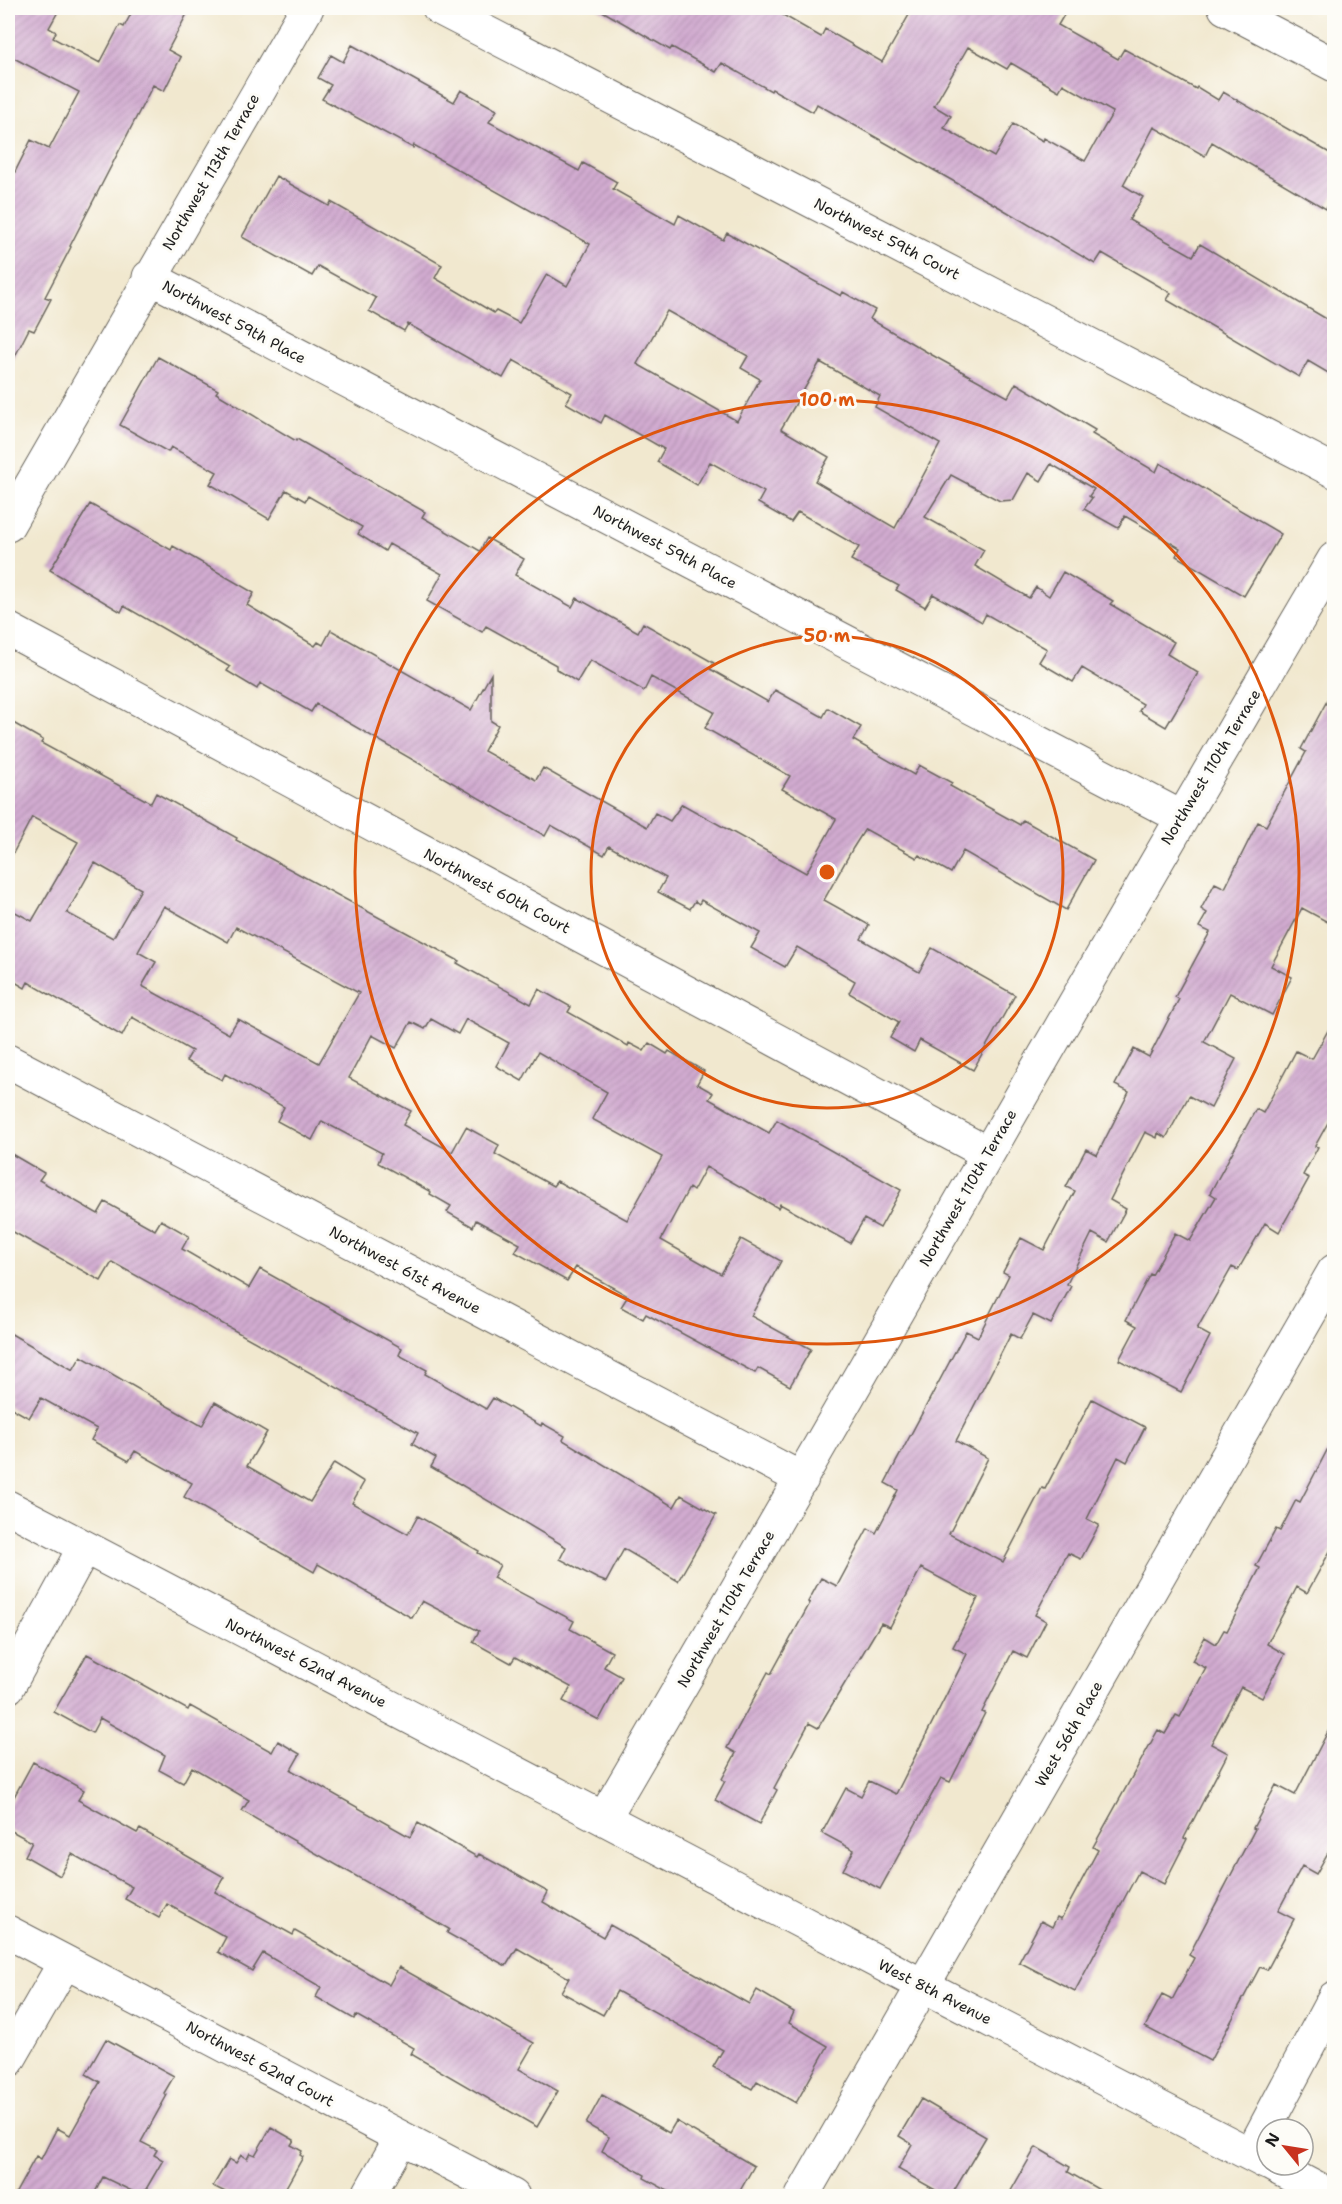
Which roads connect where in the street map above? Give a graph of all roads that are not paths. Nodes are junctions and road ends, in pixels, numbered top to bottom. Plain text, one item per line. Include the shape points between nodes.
1 (307, 8) edge
2 (438, 8) edge
3 (1225, 8) edge
4 (1335, 65) edge
5 (149, 277) junction
6 (1335, 471) edge
7 (8, 525) edge
8 (1335, 559) edge
9 (8, 629) edge
10 (1181, 817) junction
11 (8, 1061) edge
12 (987, 1153) junction
13 (1335, 1270) edge
14 (802, 1479) junction
15 (8, 1507) edge
16 (84, 1548) junction
17 (8, 1687) edge
18 (604, 1818) junction
19 (8, 1932) edge
20 (64, 1962) junction
21 (924, 1986) junction
22 (1335, 1998) edge
23 (8, 2061) edge
24 (1282, 2117) edge
25 (401, 2138) junction
26 (1255, 2156) edge
27 (1295, 2177) edge
28 (368, 2196) edge
29 (513, 2196) edge
30 (802, 2196) edge
31 (1330, 2196) edge

1 - 5 street, Northwest 113th Terrace
2 - 6 street, Northwest 59th Court
3 - 4 street
5 - 7 street, Northwest 113th Terrace
5 - 10 street, Northwest 59th Place
8 - 10 street, Northwest 110th Terrace
9 - 12 street, Northwest 60th Court
10 - 12 street, Northwest 110th Terrace
11 - 14 street, Northwest 61st Avenue
12 - 14 street, Northwest 110th Terrace
13 - 21 street, West 56th Place
14 - 18 street, Northwest 110th Terrace
15 - 16 street, Northwest 62nd Avenue
16 - 17 street
16 - 18 street, Northwest 62nd Avenue
18 - 21 street, West 8th Avenue
19 - 20 street, Northwest 62nd Court
20 - 23 street
20 - 25 street, Northwest 62nd Court
21 - 26 street, West 8th Avenue
21 - 30 street, West 56th Place
22 - 24 street
25 - 28 street
25 - 29 street, Northwest 62nd Court
27 - 31 street, West 8th Avenue

